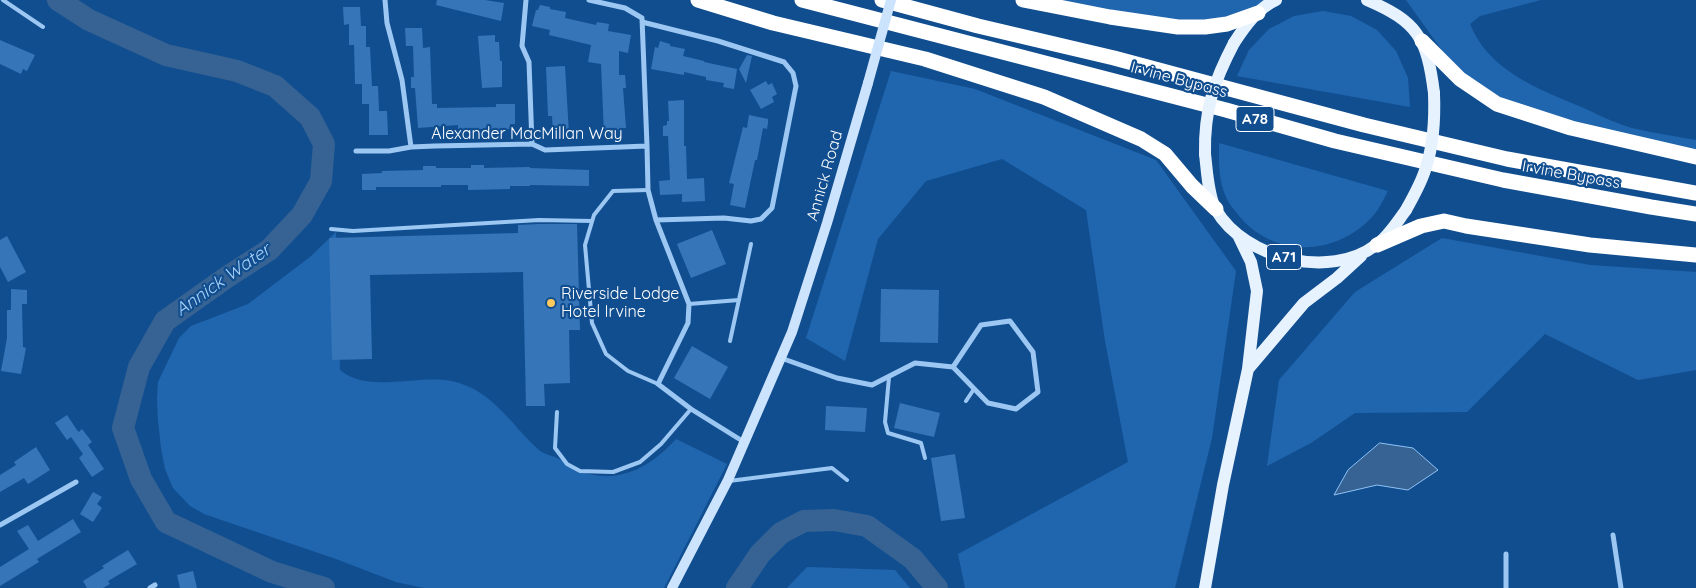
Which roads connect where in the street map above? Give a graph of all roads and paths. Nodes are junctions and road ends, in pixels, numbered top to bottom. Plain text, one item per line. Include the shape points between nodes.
1 (3, 0) edge
2 (385, 0) edge
3 (526, 0) edge
4 (589, 0) edge
5 (698, 0) edge
6 (802, 0) edge
7 (882, 0) edge
8 (891, 0) edge
9 (1023, 0) edge
10 (1276, 0) edge
11 (1367, 0) edge
12 (1395, 0) edge
13 (1258, 13) junction
14 (1402, 18) junction
15 (642, 22) junction
16 (43, 27) dead end
17 (1422, 41) junction
18 (532, 144) junction
19 (647, 146) junction
20 (410, 147) junction
21 (356, 151) dead end
22 (1696, 156) edge
23 (648, 190) junction
24 (1696, 193) edge
25 (1216, 209) junction
26 (1696, 214) edge
27 (656, 220) junction
28 (592, 221) junction
29 (331, 229) dead end
30 (1238, 235) junction
31 (752, 244) dead end
32 (1372, 248) junction
33 (1696, 255) edge
34 (739, 300) junction
35 (688, 304) junction
36 (730, 340) dead end
37 (781, 358) junction
38 (953, 367) junction
39 (1248, 369) junction
40 (888, 377) junction
41 (658, 384) junction
42 (974, 389) junction
43 (966, 401) dead end
44 (691, 409) junction
45 (557, 412) dead end
46 (745, 442) junction
47 (925, 458) dead end
48 (847, 480) dead end
49 (76, 482) dead end
50 (727, 482) junction
51 (0, 525) edge
52 (1613, 535) dead end
53 (1506, 554) dead end
54 (672, 588) edge
55 (1205, 588) edge
56 (1506, 588) edge
57 (1621, 588) edge

1 - 16 lane
2 - 20 street via 387,23 402,80
3 - 18 street via 522,46 529,62
4 - 15 street via 625,8 642,18
5 - 25 highway via 774,23 925,59 1044,97 1141,139 1165,154
6 - 26 highway, Irvine Bypass / A78 via 1336,141 1503,180
7 - 24 highway, Irvine Bypass / A78 via 1114,58 1364,126 1508,159
8 - 37 main road, Annick Road, bridge via 827,223
9 - 13 highway via 1178,27 1206,28
10 - 13 main road, A71
11 - 14 main road, A71
12 - 14 main road, A71
13 - 25 main road, A71, bridge via 1234,42 1212,90 1205,131 1205,154
14 - 17 main road, A71
15 - 19 street
15 - 27 street via 784,62 793,73 796,86 772,208 761,219
17 - 22 highway via 1460,79 1497,104 1571,128
17 - 32 main road, A71, bridge via 1434,93 1435,119 1428,162 1406,210
18 - 19 street, Alexander MacMillan Way via 545,150
18 - 20 street, Alexander MacMillan Way
19 - 23 street, Alexander MacMillan Way
20 - 21 street, Alexander MacMillan Way
23 - 27 street, Alexander MacMillan Way
23 - 28 lane via 613,191
25 - 30 main road, A71
27 - 35 street, Alexander MacMillan Way
28 - 29 lane via 539,220
28 - 41 lane via 585,245 592,323 606,354 628,371
30 - 32 main road, A71 via 1268,252 1294,261 1324,263
30 - 39 main road, A71 via 1251,262 1257,291
31 - 34 lane
32 - 33 highway via 1421,226 1444,221 1590,245
32 - 39 main road, A71 via 1304,303
34 - 35 lane
34 - 36 lane
35 - 41 street, Alexander MacMillan Way via 688,323
37 - 40 street via 837,378 872,385
37 - 46 main road, Annick Road
38 - 40 street via 915,363
38 - 42 street
38 - 42 street via 981,325 1010,321 1034,352 1038,392 1016,409 988,403
39 - 55 main road, A71
40 - 47 lane via 885,422 888,433 921,443
41 - 44 street
42 - 43 lane
44 - 45 lane via 640,462 614,472 580,471 567,464 555,448
44 - 46 street
46 - 50 main road, Annick Road
48 - 50 lane via 832,468
49 - 51 street
50 - 54 main road, Annick Road
52 - 57 street
53 - 56 street

